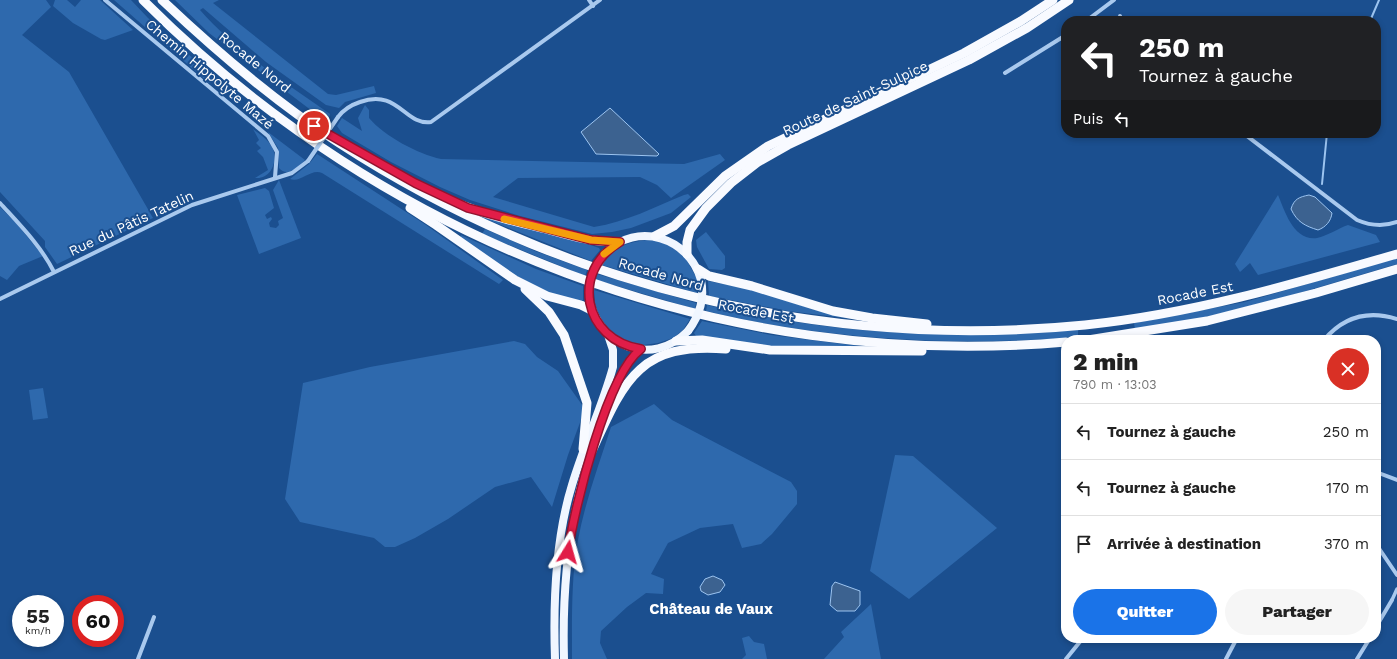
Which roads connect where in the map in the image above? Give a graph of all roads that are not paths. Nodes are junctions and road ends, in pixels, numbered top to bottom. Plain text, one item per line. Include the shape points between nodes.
1 (105, 0) edge
2 (143, 0) edge
3 (162, 0) edge
4 (589, 0) edge
5 (600, 0) edge
6 (1053, 0) edge
7 (1069, 0) edge
8 (1114, 0) edge
9 (592, 6) junction
10 (1093, 16) edge
11 (1061, 38) edge
12 (1005, 73) dead end
13 (314, 126) junction
14 (1250, 138) edge
15 (331, 154) junction
16 (275, 178) junction
17 (0, 203) edge
18 (1397, 222) edge
19 (654, 236) junction
20 (620, 242) junction
21 (687, 254) junction
22 (1397, 254) edge
23 (698, 269) junction
24 (1397, 269) edge
25 (54, 272) junction
26 (515, 280) junction
27 (0, 299) edge
28 (591, 310) junction
29 (1397, 319) edge
30 (992, 331) junction
31 (608, 335) junction
32 (1121, 335) edge
33 (1329, 335) edge
34 (676, 341) junction
35 (1061, 342) edge
36 (992, 346) junction
37 (641, 349) junction
38 (770, 350) junction
39 (587, 451) junction
40 (1381, 474) edge
41 (1397, 480) edge
42 (1381, 551) edge
43 (1397, 575) edge
44 (1397, 589) edge
45 (1392, 600) joint
46 (154, 617) dead end
47 (1381, 619) edge
48 (1079, 643) edge
49 (1234, 643) edge
50 (1367, 643) edge
51 (138, 659) edge
52 (555, 659) edge
53 (564, 659) edge
54 (1066, 659) edge
55 (1226, 659) edge
56 (1357, 659) edge

1 - 16 street, Chemin Hippolyte Mazé via 268,136 277,152
2 - 15 highway, Rocade Nord via 190,46 250,97
3 - 13 highway, Rocade Nord via 259,85
4 - 9 street
5 - 9 street
6 - 19 highway, Route de Saint-Sulpice via 964,53 768,146 725,176 674,226
7 - 21 highway, Route de Saint-Sulpice via 1027,28 969,60 788,145 758,162 731,183 706,208 690,230
8 - 10 street
9 - 16 street, bridge via 431,122 422,122 395,104 377,98 352,105 343,110 308,161 292,173
11 - 12 street
13 - 20 highway via 415,183 468,208 591,240
13 - 30 highway, Rocade Nord via 397,179 463,214 518,239 628,280 704,301 802,319 890,328
14 - 18 street via 1357,220 1379,226
15 - 26 highway via 371,184
15 - 36 highway, Rocade Est via 407,201 489,242 549,267 645,300 746,324 829,338 917,345
16 - 25 street, Rue du Pâtis Tatelin via 192,205
17 - 25 street via 44,255
19 - 20 main road via 637,236
19 - 21 main road via 676,244
20 - 28 main road, bridge via 605,253 592,274 589,298
21 - 23 main road
22 - 30 highway, Rocade Est via 1240,298 1166,314 1087,325
23 - 30 highway via 709,276 752,286 843,314
23 - 34 main road, bridge via 703,293 701,307 688,331
24 - 32 highway, Rocade Est via 1207,322
25 - 27 street, Rue du Pâtis Tatelin
26 - 28 highway via 547,296
26 - 39 highway via 549,312 564,335 587,403
28 - 31 main road
29 - 33 street via 1376,314 1358,316 1340,325
31 - 37 main road via 623,345
31 - 39 main road via 613,350 613,367
34 - 37 main road via 660,348
34 - 38 highway via 702,340
35 - 36 highway, Rocade Est
36 - 38 highway via 959,351
37 - 39 main road via 628,364
38 - 39 highway via 754,352 688,348 670,352 651,361 636,373 623,389
39 - 52 main road via 571,486 558,558
39 - 53 main road via 566,564
40 - 41 street
42 - 43 street
44 - 45 street
45 - 47 street
46 - 51 street
48 - 54 street
49 - 55 street
50 - 56 street

